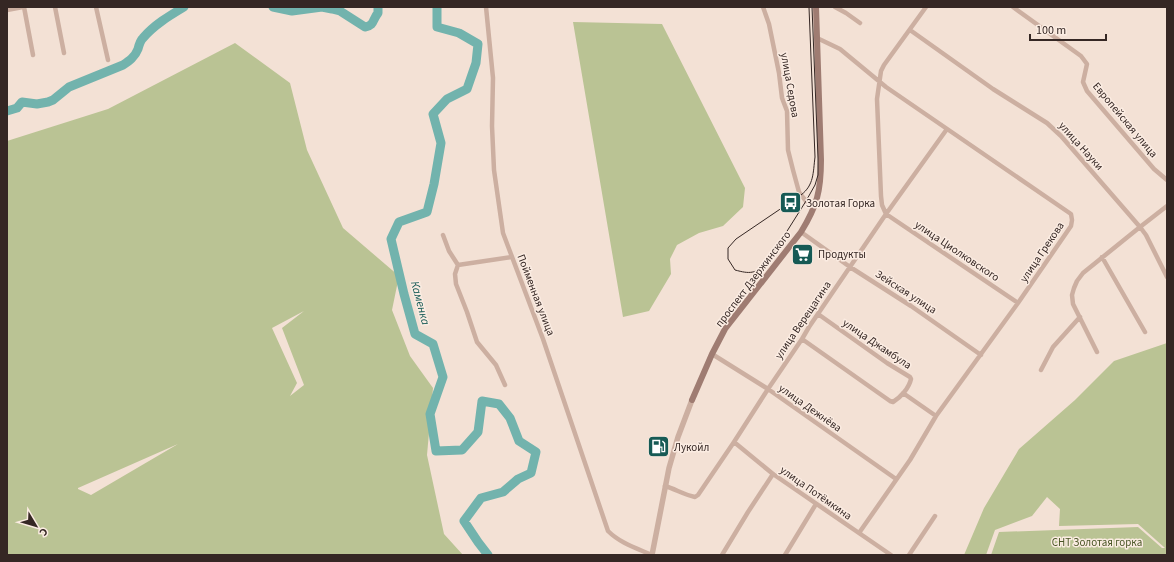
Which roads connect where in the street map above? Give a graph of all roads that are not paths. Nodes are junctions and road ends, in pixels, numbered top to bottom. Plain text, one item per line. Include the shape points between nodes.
1 (24, 7) edge
2 (55, 7) edge
3 (96, 7) edge
4 (486, 7) edge
5 (763, 7) edge
6 (816, 7) edge
7 (835, 7) edge
8 (926, 7) edge
9 (1013, 7) edge
10 (7, 10) edge
11 (860, 24) dead end
12 (910, 30) junction
13 (817, 38) junction
14 (64, 53) dead end
15 (33, 55) dead end
16 (108, 60) dead end
17 (880, 83) junction
18 (947, 129) junction
19 (1167, 180) edge
20 (1167, 206) edge
21 (814, 208) junction
22 (886, 214) junction
23 (1140, 227) junction
24 (801, 232) junction
25 (443, 235) dead end
26 (512, 257) junction
27 (1102, 257) junction
28 (458, 265) junction
29 (850, 267) junction
30 (1167, 277) edge
31 (1018, 303) junction
32 (818, 314) junction
33 (1080, 317) junction
34 (1145, 332) dead end
35 (802, 339) junction
36 (1097, 352) dead end
37 (712, 354) junction
38 (981, 355) junction
39 (1041, 370) dead end
40 (505, 385) dead end
41 (768, 389) junction
42 (903, 393) junction
43 (692, 400) joint
44 (936, 416) junction
45 (734, 442) junction
46 (773, 474) junction
47 (896, 479) junction
48 (665, 486) junction
49 (816, 504) junction
50 (935, 516) dead end
51 (859, 533) junction
52 (652, 555) edge
53 (722, 555) edge
54 (785, 555) edge
55 (891, 555) edge
56 (909, 555) edge

1 - 10 street
1 - 15 street
2 - 14 street
3 - 16 street
4 - 26 street, Пойменная улица via 493,78 494,170 503,233
5 - 21 street, улица Седова via 769,24 782,98 787,111 788,150 793,170 799,192
6 - 13 main road, проспект Дзержинского
7 - 11 street
8 - 12 street
9 - 19 street, Европейская улица via 1081,56 1087,64 1083,82 1087,91 1154,169
12 - 17 street via 884,65
12 - 23 street, улица Науки via 971,74 1047,123
13 - 17 street, улица Грекова via 840,49
13 - 21 main road, проспект Дзержинского via 821,178
17 - 18 street, улица Грекова
17 - 22 street via 877,99 881,196
18 - 22 street, улица Верещагина
18 - 31 street, улица Грекова via 1071,214 1071,226
20 - 23 street
21 - 24 main road, проспект Дзержинского
22 - 29 street, улица Верещагина
22 - 31 street, улица Циолковского
23 - 27 street
23 - 30 street, улица Науки
24 - 29 street, Зейская улица
24 - 37 main road, проспект Дзержинского via 725,329
25 - 28 street
26 - 28 street
26 - 52 street, Пойменная улица via 522,279 608,531 622,542
27 - 33 street via 1083,273 1074,288 1073,304
27 - 34 street
28 - 40 street via 456,284 477,342 496,365
29 - 32 street, улица Верещагина
29 - 38 street, Зейская улица
31 - 38 street, улица Грекова
32 - 35 street, улица Верещагина
32 - 42 street, улица Джамбула via 910,377 911,382
33 - 36 street
33 - 39 street via 1053,347
35 - 41 street, улица Верещагина
35 - 42 street via 890,401 898,399
37 - 41 street, улица Дежнёва
37 - 43 main road, проспект Дзержинского
38 - 44 street, улица Грекова
41 - 45 street, улица Верещагина
41 - 47 street, улица Дежнёва
42 - 44 street
43 - 48 street, проспект Дзержинского via 678,437
44 - 47 street, улица Грекова
45 - 46 street, улица Потёмкина
45 - 48 street, улица Верещагина via 698,495 694,497
46 - 49 street, улица Потёмкина
46 - 53 street
47 - 51 street, улица Грекова
48 - 52 street, проспект Дзержинского
49 - 51 street, улица Потёмкина
49 - 54 street
50 - 56 street
51 - 55 street, улица Потёмкина

